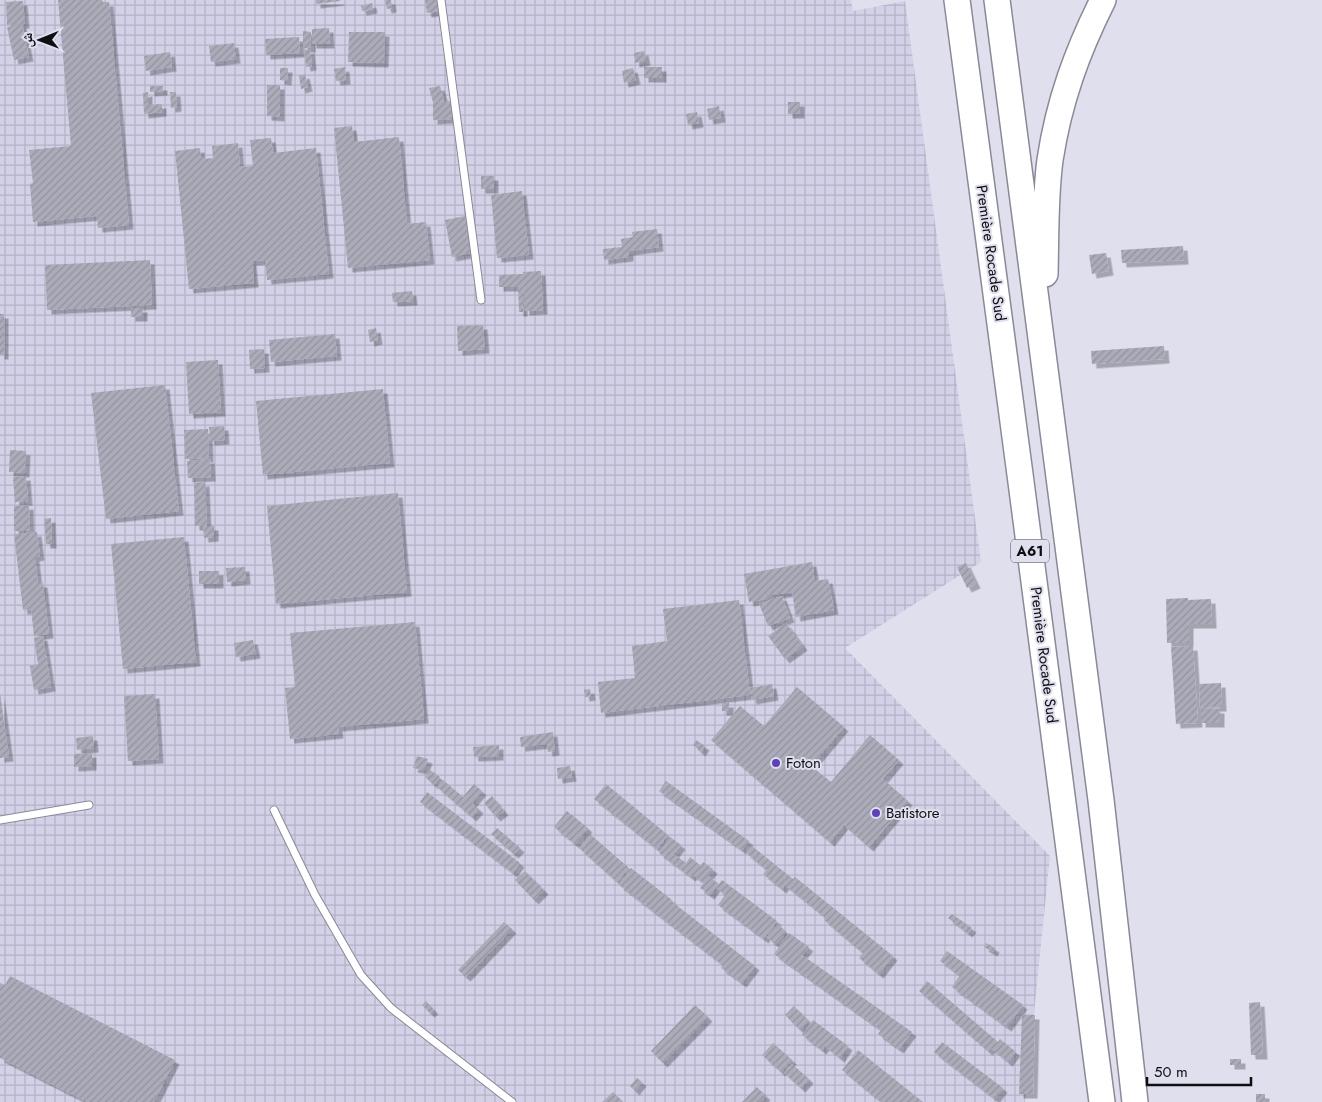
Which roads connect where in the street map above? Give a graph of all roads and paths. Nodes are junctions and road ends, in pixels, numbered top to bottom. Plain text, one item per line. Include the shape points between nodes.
1 (442, 0) edge
2 (957, 0) edge
3 (998, 0) edge
4 (1103, 0) edge
5 (481, 300) dead end
6 (1043, 359) junction
7 (89, 805) dead end
8 (274, 810) dead end
9 (0, 820) edge
10 (512, 1102) edge
11 (1102, 1102) edge
12 (1135, 1102) edge

1 - 5 lane
2 - 11 highway, Première Rocade Sud / A61
3 - 6 highway, A61
4 - 6 highway via 1082,41 1069,79 1050,160
6 - 12 highway, A61 via 1101,800
7 - 9 lane
8 - 10 lane via 315,895 361,975 392,1008

